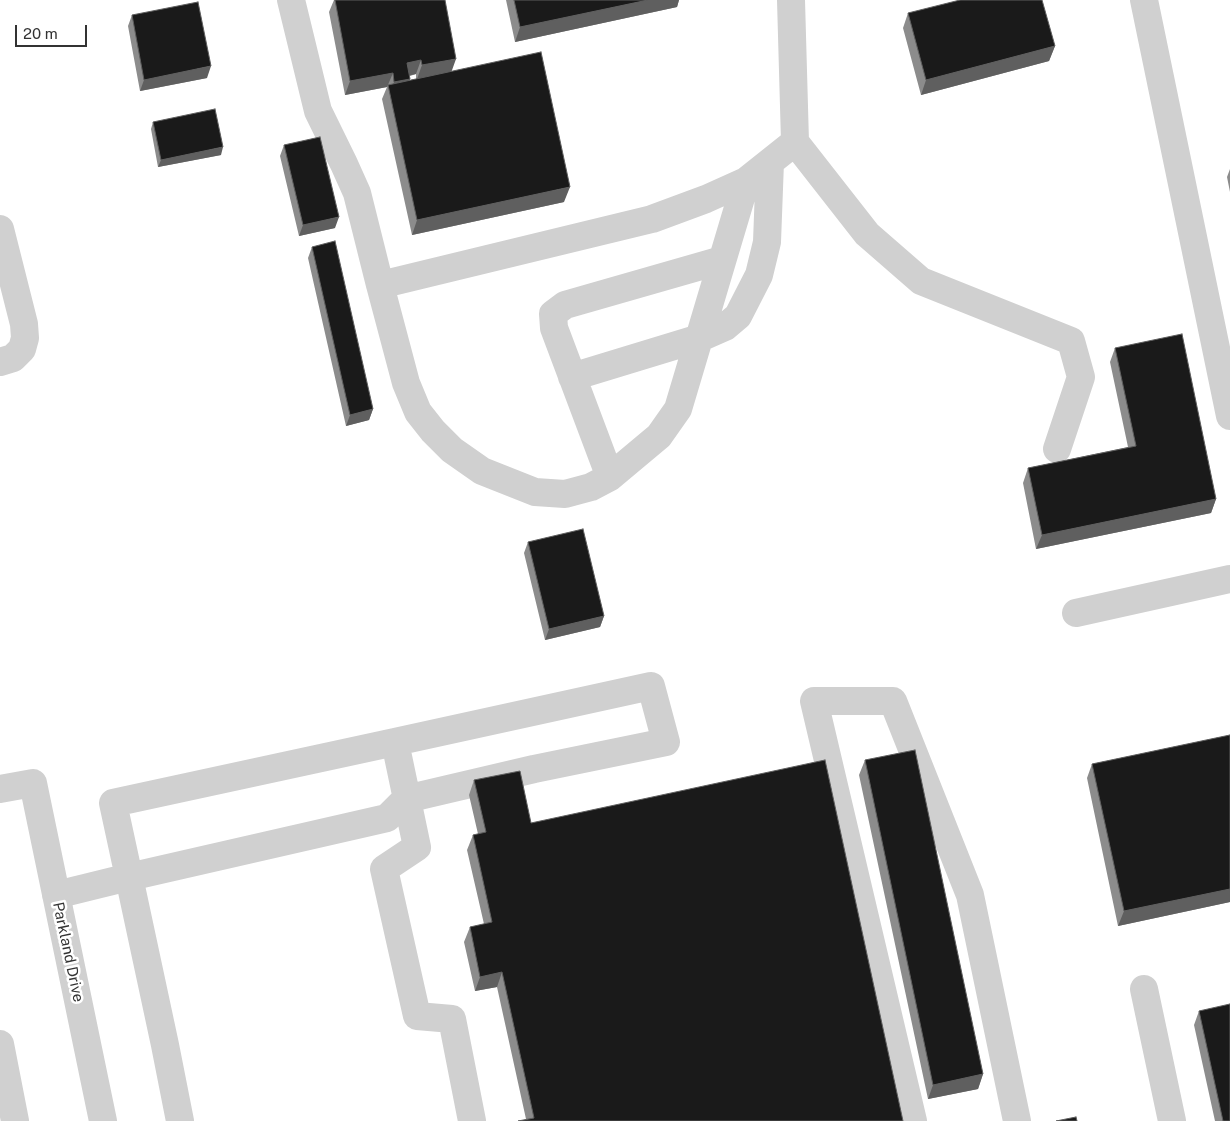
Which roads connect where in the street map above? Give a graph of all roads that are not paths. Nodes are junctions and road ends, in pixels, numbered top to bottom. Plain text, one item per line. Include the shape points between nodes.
1 (291, 0) edge
2 (790, 0) edge
3 (1144, 0) edge
4 (795, 142) junction
5 (770, 162) junction
6 (746, 181) junction
7 (0, 229) edge
8 (722, 260) junction
9 (380, 285) junction
10 (1219, 311) edge
11 (700, 338) junction
12 (0, 362) edge
13 (572, 376) junction
14 (1229, 403) edge
15 (1057, 449) dead end
16 (610, 477) junction
17 (1230, 579) edge
18 (1076, 613) dead end
19 (396, 742) junction
20 (0, 789) edge
21 (406, 799) junction
22 (129, 877) junction
23 (56, 895) junction
24 (1144, 990) dead end
25 (0, 1044) edge
26 (15, 1121) edge
27 (103, 1121) edge
28 (180, 1121) edge
29 (472, 1121) edge
30 (913, 1121) edge
31 (1017, 1121) edge
32 (1172, 1121) edge

1 - 9 street via 318,111 356,193
2 - 4 street
3 - 10 street
4 - 5 street
4 - 15 street via 867,234 921,281 1071,342 1081,377
5 - 6 street
5 - 11 street via 767,242 759,275 738,316 724,327
6 - 8 street
6 - 9 street via 652,219
7 - 12 street via 25,338 22,350 13,358
8 - 11 street
8 - 13 street via 565,305 553,314 554,328
9 - 16 street via 406,383 418,412 452,450 482,471 535,492 565,494 591,487
10 - 14 street
11 - 13 street
11 - 16 street via 678,409 659,436
13 - 16 street
17 - 18 street
19 - 21 street
19 - 21 street via 651,686 666,742
19 - 22 street via 113,803
20 - 23 street, Parkland Drive via 33,782
21 - 22 street via 387,818
21 - 29 street via 417,848 384,869 417,1016 452,1019
22 - 23 street
22 - 28 street
23 - 27 street, Parkland Drive
24 - 32 street
25 - 26 street
30 - 31 street via 814,701 893,701 970,895

